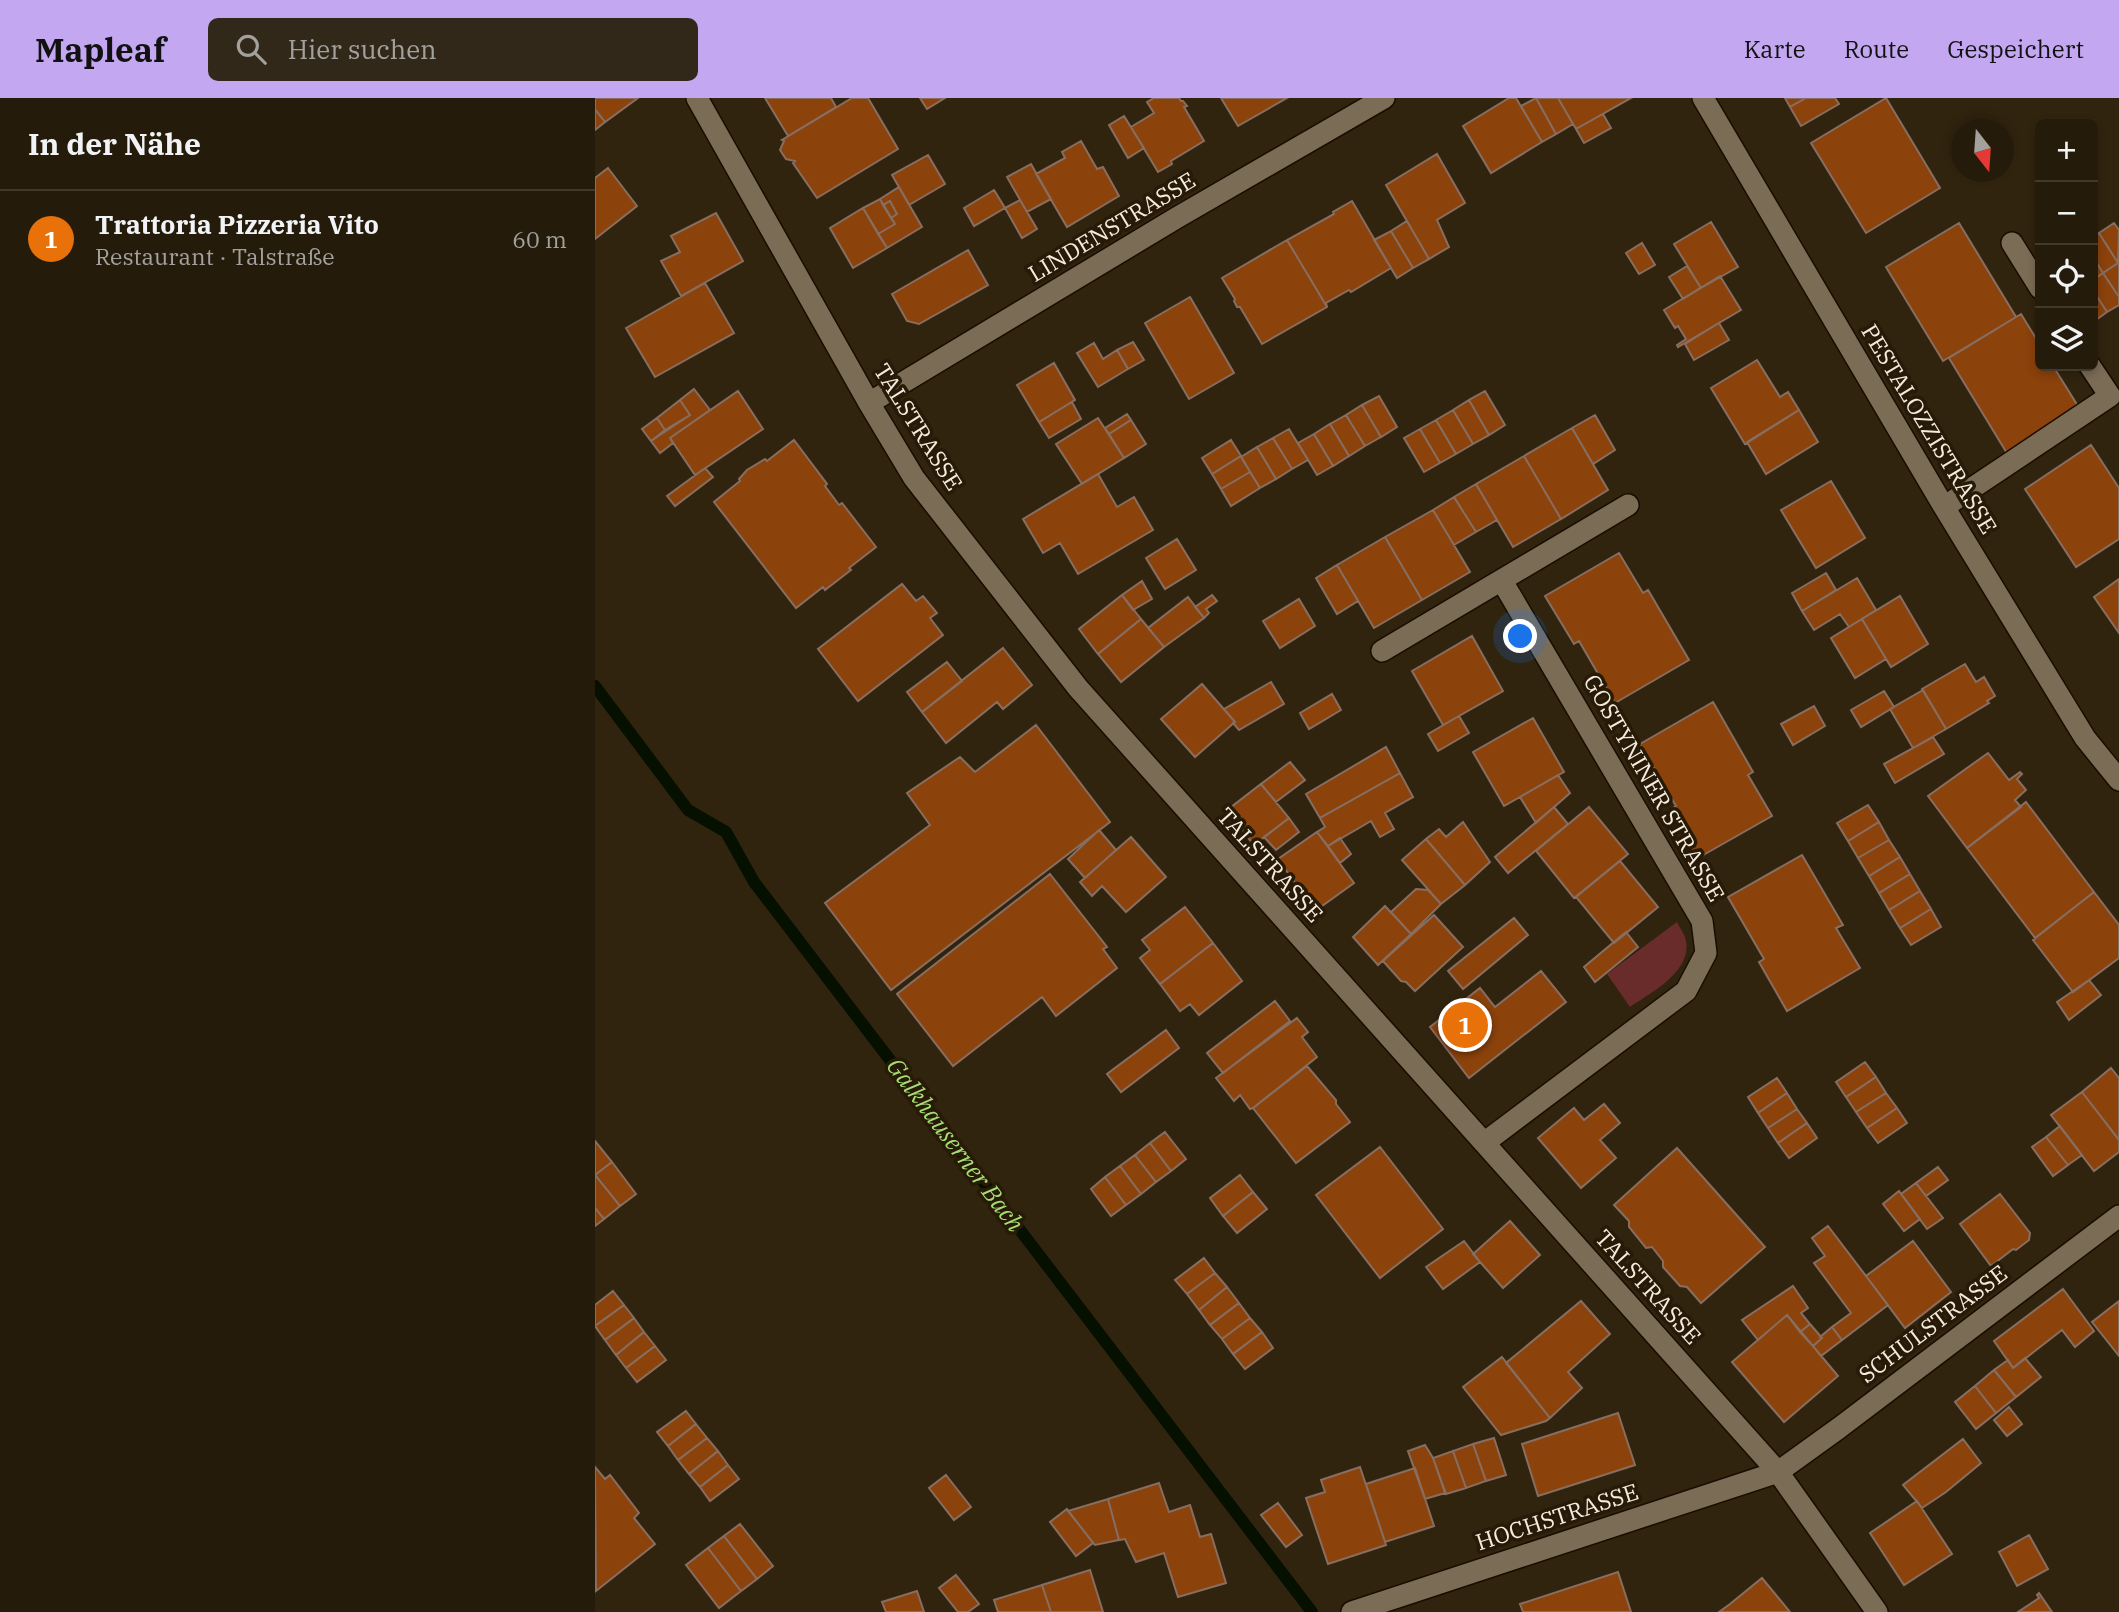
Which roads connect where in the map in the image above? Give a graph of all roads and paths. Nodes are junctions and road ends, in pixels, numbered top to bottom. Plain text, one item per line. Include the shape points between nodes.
1 (697, 98) edge
2 (1384, 98) edge
3 (1703, 98) edge
4 (2012, 243) dead end
5 (2035, 280) edge
6 (2093, 371) edge
7 (869, 403) junction
8 (1628, 505) dead end
9 (1944, 507) junction
10 (1502, 581) junction
11 (1382, 651) dead end
12 (2119, 780) edge
13 (1484, 1143) junction
14 (2119, 1216) edge
15 (1778, 1472) junction
16 (1352, 1612) edge
17 (1877, 1612) edge

1 - 7 street, TALSTRASSE
2 - 7 street, LINDENSTRASSE
3 - 9 street, PESTALOZZISTRASSE
4 - 5 street
6 - 9 street via 2110,396
7 - 13 street, TALSTRASSE via 914,478 1078,688
8 - 10 street
9 - 12 street, PESTALOZZISTRASSE via 2085,738
10 - 11 street
10 - 13 street, GOSTYNINER STRASSE via 1702,921 1706,953 1686,991
13 - 15 street, TALSTRASSE
14 - 15 street, SCHULSTRASSE
15 - 16 street, HOCHSTRASSE
15 - 17 street, TALSTRASSE

